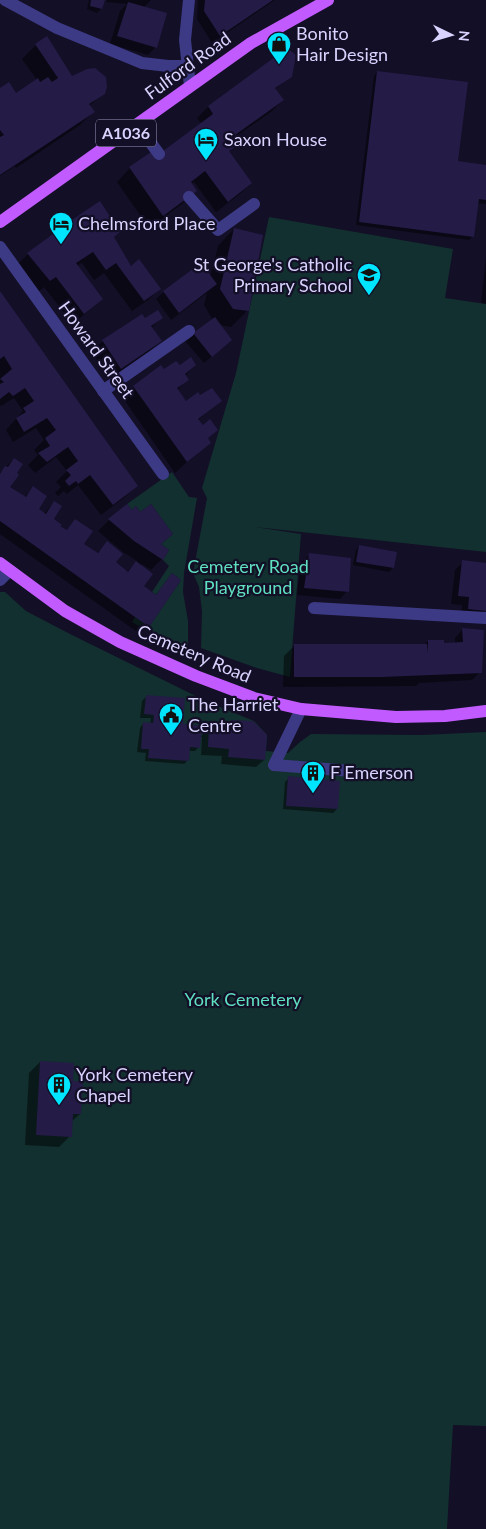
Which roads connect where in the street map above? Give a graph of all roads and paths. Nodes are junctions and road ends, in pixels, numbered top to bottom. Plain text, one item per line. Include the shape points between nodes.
1 (5, 0) edge
2 (190, 0) edge
3 (326, 0) edge
4 (188, 66) junction
5 (190, 86) junction
6 (137, 124) junction
7 (159, 154) dead end
8 (189, 197) dead end
9 (254, 204) dead end
10 (0, 222) edge
11 (0, 246) edge
12 (189, 331) dead end
13 (103, 391) junction
14 (163, 474) dead end
15 (5, 567) edge
16 (0, 580) edge
17 (314, 608) dead end
18 (486, 618) edge
19 (300, 710) junction
20 (486, 711) edge
21 (352, 771) dead end

1 - 4 street via 57,28 142,63
2 - 4 street via 185,40
3 - 5 main road, Fulford Road / A1036 via 251,43
4 - 5 street
5 - 6 main road, Fulford Road / A1036
6 - 7 street
6 - 10 main road, Fulford Road / A1036
8 - 9 street via 218,230
11 - 13 street, Howard Street
12 - 13 street
13 - 14 street, Howard Street
15 - 16 street
15 - 19 main road, Cemetery Road via 65,611 120,642 254,698
17 - 18 street
19 - 20 main road, Cemetery Road via 396,717
19 - 21 street via 274,766

